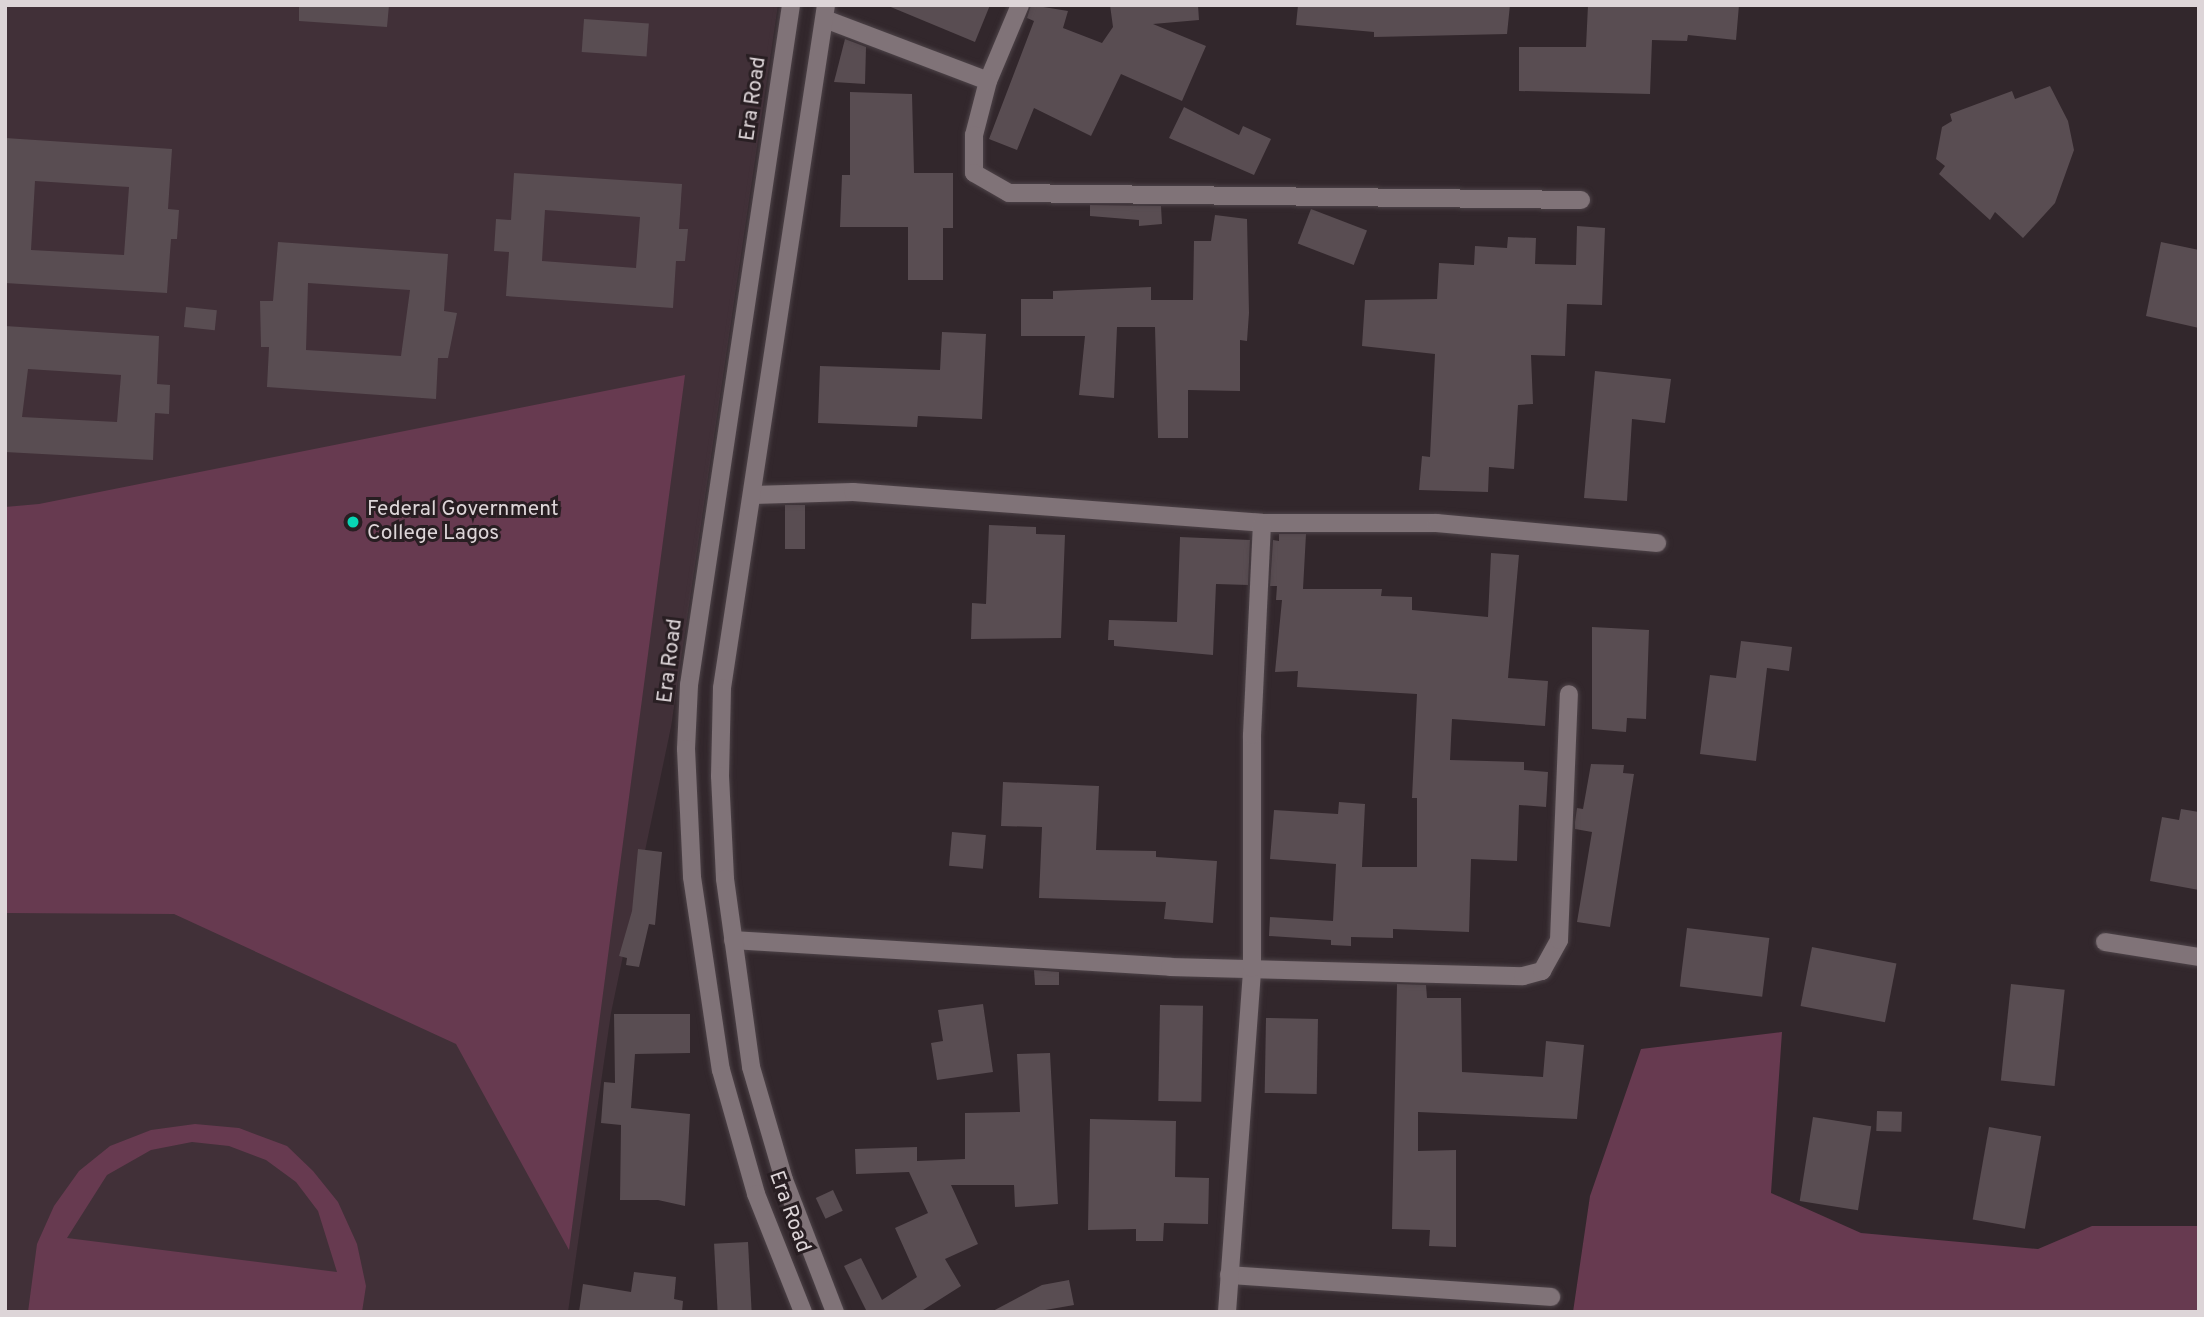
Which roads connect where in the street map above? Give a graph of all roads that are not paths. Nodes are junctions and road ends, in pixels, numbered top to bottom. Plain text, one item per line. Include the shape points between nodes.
1 (791, 5) edge
2 (1020, 5) edge
3 (826, 12) edge
4 (988, 81) junction
5 (1581, 200) dead end
6 (753, 495) junction
7 (1262, 523) junction
8 (1657, 543) dead end
9 (1569, 694) dead end
10 (733, 940) junction
11 (2105, 942) dead end
12 (2199, 957) edge
13 (1252, 968) junction
14 (766, 1122) junction
15 (738, 1130) junction
16 (1229, 1275) junction
17 (1551, 1297) dead end
18 (803, 1312) edge
19 (835, 1312) edge
20 (1227, 1312) edge

1 - 15 street, Era Road via 690,685 686,749 700,954 721,1070
2 - 4 street
3 - 4 street
3 - 6 street
4 - 5 street via 974,135 974,173 1009,192
6 - 7 street via 853,492
6 - 10 street via 722,688 724,879
7 - 8 street via 1437,523
7 - 13 street via 1252,735
9 - 13 street via 1559,940 1542,971 1523,976
10 - 13 street
10 - 14 street via 751,1067
11 - 12 street
13 - 16 street
14 - 15 street
14 - 19 street
15 - 18 street, Era Road via 756,1194
16 - 17 street
16 - 20 street

